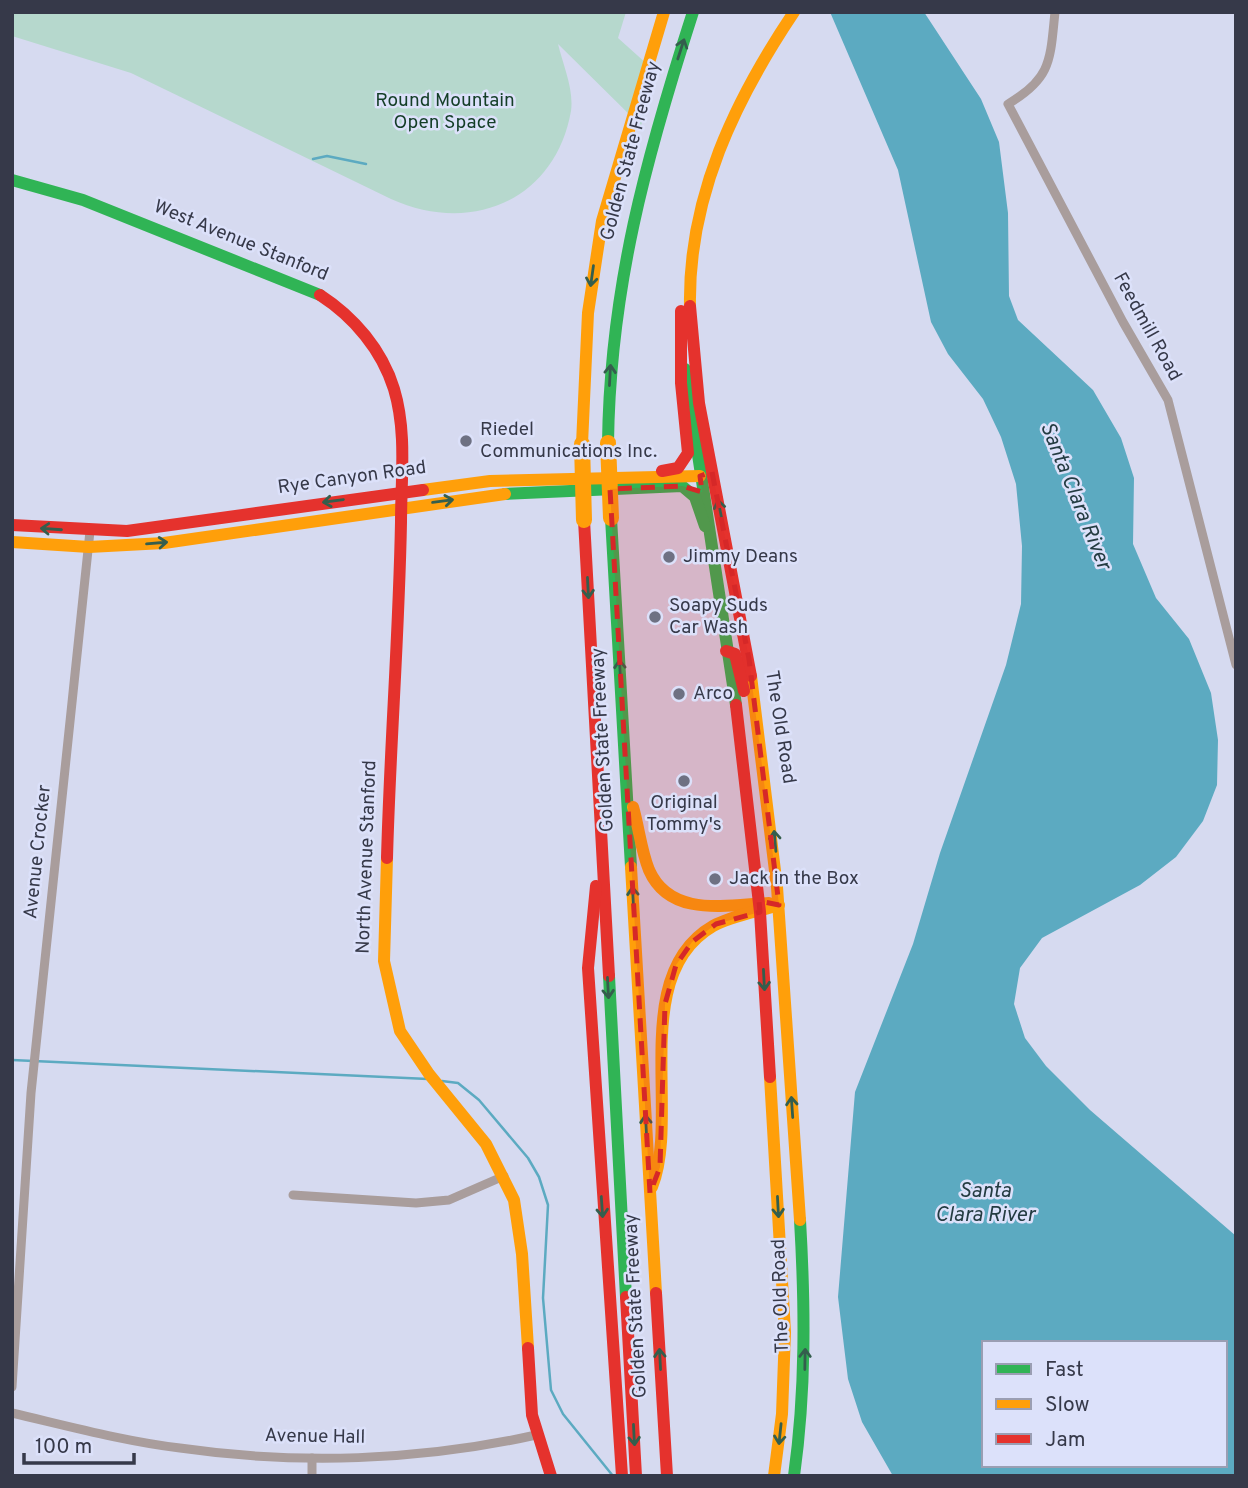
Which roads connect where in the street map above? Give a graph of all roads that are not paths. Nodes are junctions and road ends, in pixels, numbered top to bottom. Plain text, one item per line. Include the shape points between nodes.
1 (664, 12) edge
2 (693, 12) edge
3 (785, 12) edge
4 (794, 12) edge
5 (1055, 12) edge
6 (708, 170) junction
7 (12, 180) edge
8 (681, 311) junction
9 (706, 474) junction
10 (555, 480) junction
11 (512, 493) junction
12 (401, 499) junction
13 (12, 525) edge
14 (707, 530) junction
15 (89, 539) junction
16 (12, 542) edge
17 (726, 651) junction
18 (1236, 666) edge
19 (738, 716) junction
20 (757, 718) junction
21 (767, 778) junction
22 (626, 785) junction
23 (602, 871) junction
24 (779, 905) junction
25 (759, 906) junction
26 (504, 1176) junction
27 (650, 1193) junction
28 (293, 1195) dead end
29 (12, 1387) edge
30 (12, 1413) edge
31 (536, 1435) junction
32 (312, 1458) junction
33 (312, 1476) edge
34 (551, 1476) edge
35 (622, 1476) edge
36 (636, 1476) edge
37 (667, 1476) edge
38 (774, 1476) edge
39 (794, 1476) edge

1 -> 23 main road, Golden State Freeway, bridge via 609,189 596,251 585,348 584,520
22 -> 2 main road, Golden State Freeway, bridge via 608,443 611,349 636,196
3 - 6 main road, The Old Road via 743,77
4 - 6 main road, The Old Road via 737,106
5 - 18 street, Feedmill Road via 1051,57 1043,77 1008,104 1168,400
6 - 8 main road, The Old Road via 685,255
6 - 9 main road, The Old Road via 689,299 691,364
7 - 12 main road, West Avenue Stanford via 82,200 282,278 341,309 379,352 396,394 402,431
8 - 9 main road, The Old Road via 683,354
8 - 10 main road via 681,383 689,443 683,463 671,470
9 - 10 main road, Rye Canyon Road
9 - 11 main road, Rye Canyon Road via 519,486
9 - 14 main road, The Old Road
20 -> 9 main road, The Old Road
10 - 12 main road, Rye Canyon Road via 491,481
12 -> 11 main road, Rye Canyon Road
11 - 14 main road, Rye Canyon Road via 686,487 696,497
12 - 15 main road, Rye Canyon Road via 164,543
12 - 26 main road, North Avenue Stanford via 384,961 400,1031 486,1144
15 -> 13 main road, Rye Canyon Road
14 - 17 main road, The Old Road
15 - 16 main road, Rye Canyon Road
15 - 29 street, Avenue Crocker via 31,1093
17 - 19 main road, The Old Road
17 - 20 main road via 735,654 747,710
19 - 21 main road via 751,726 755,761 759,773
19 - 25 main road, The Old Road
20 - 21 main road, The Old Road
24 -> 21 main road, The Old Road
22 - 25 main road via 657,886 685,904
27 -> 22 main road, Golden State Freeway
23 -> 35 main road via 594,893 589,968
23 -> 36 main road, Golden State Freeway
24 - 25 main road
39 -> 24 main road, The Old Road via 803,1396 804,1307
25 - 27 main road via 703,932 683,953 670,978 660,1167
25 -> 38 main road, The Old Road via 785,1332
26 - 28 street via 449,1200 416,1203
26 - 31 main road, North Avenue Stanford via 519,1227
37 -> 27 main road, Golden State Freeway
30 - 32 street, Avenue Hall via 181,1449
31 - 32 street, Avenue Hall via 428,1454
31 - 34 main road, North Avenue Stanford
32 - 33 street

